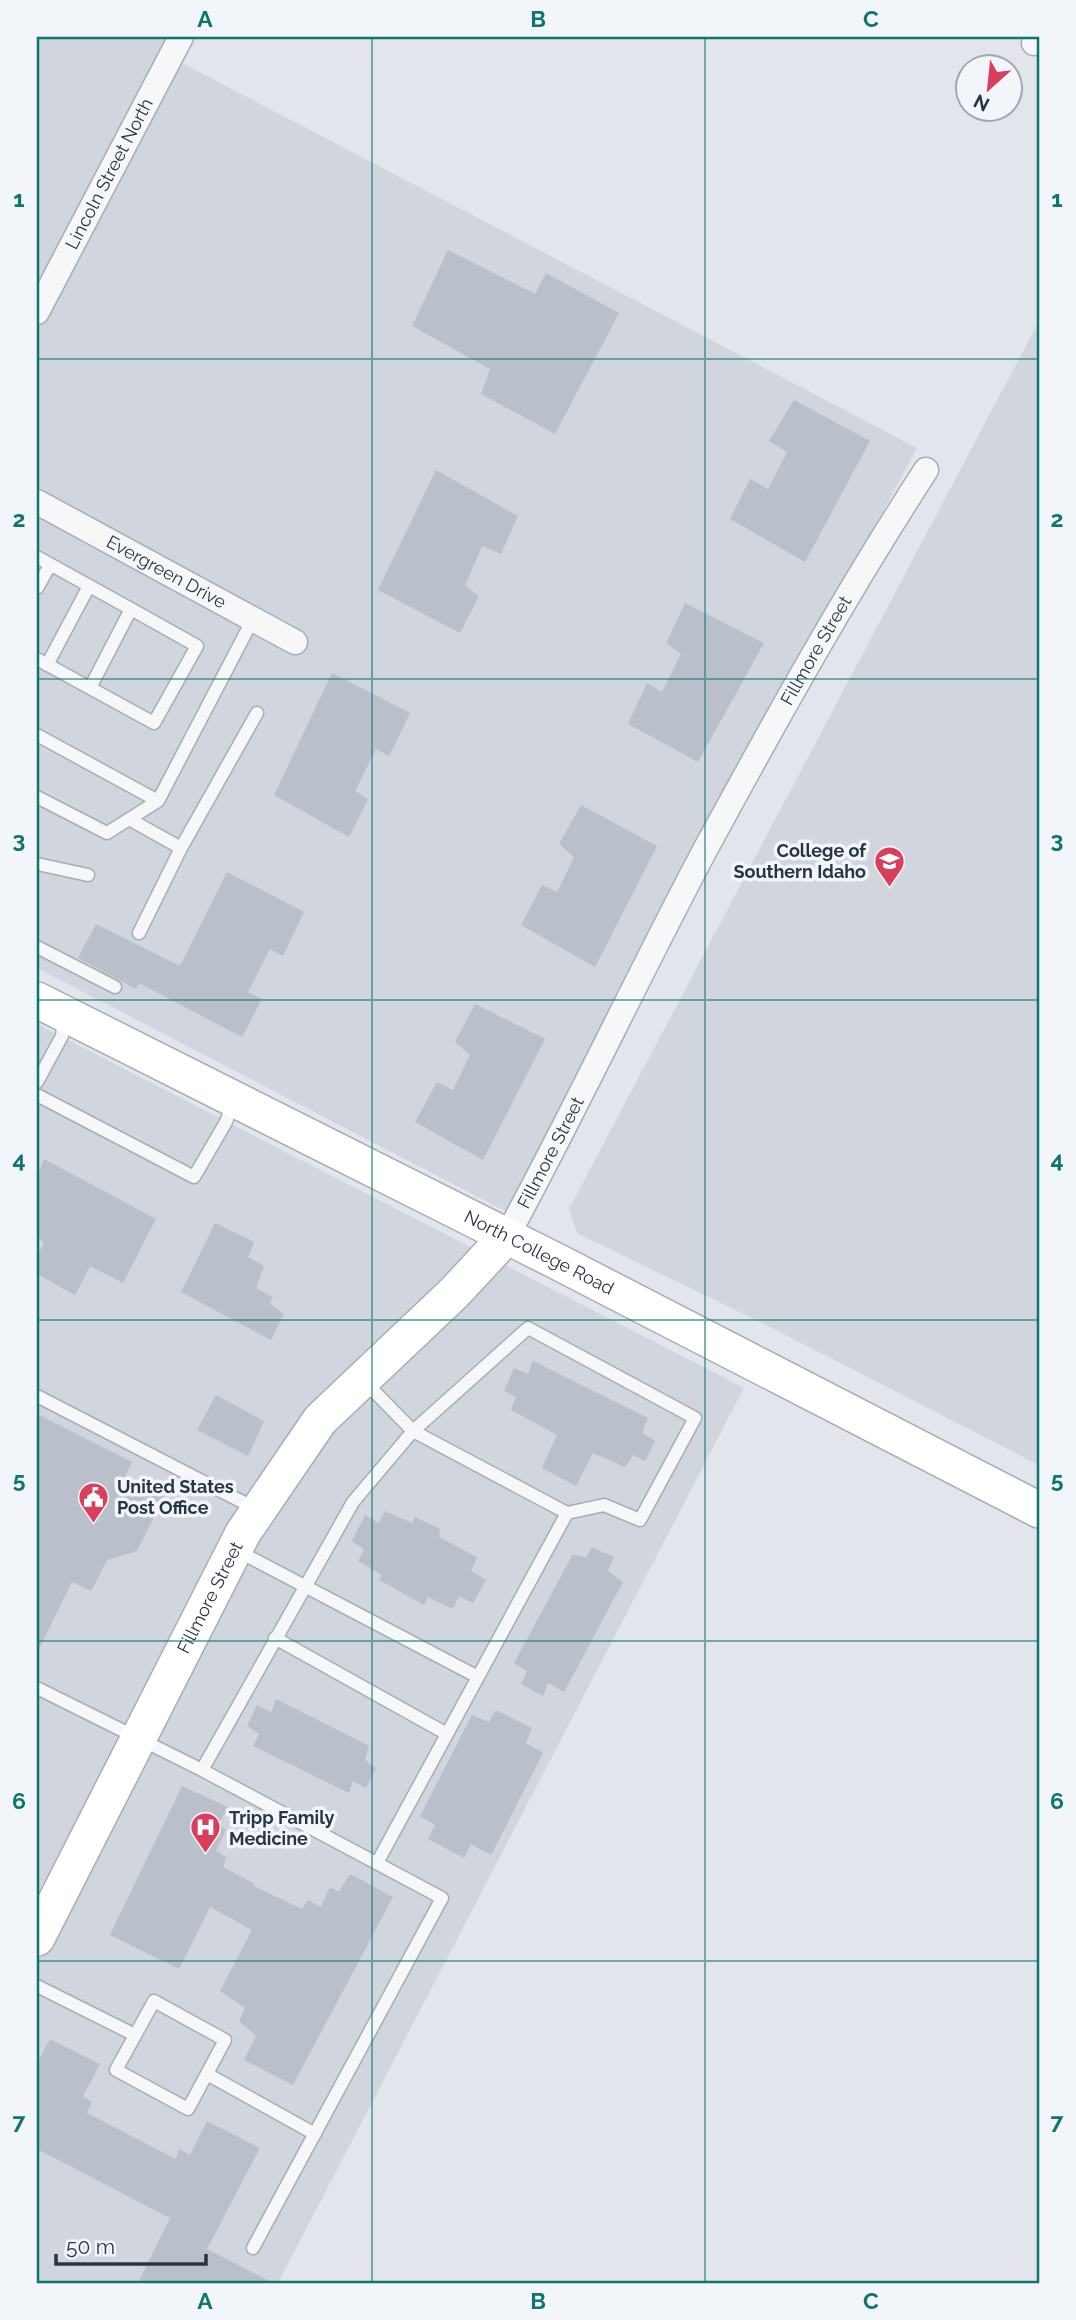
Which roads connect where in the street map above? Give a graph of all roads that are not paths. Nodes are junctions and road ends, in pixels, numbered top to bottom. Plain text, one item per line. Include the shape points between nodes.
1 (181, 37) edge
2 (37, 312) edge
3 (926, 470) dead end
4 (37, 502) edge
5 (37, 557) edge
6 (50, 565) junction
7 (89, 586) junction
8 (37, 588) edge
9 (131, 609) junction
10 (253, 619) junction
11 (295, 642) dead end
12 (42, 662) edge
13 (90, 688) junction
14 (257, 713) dead end
15 (37, 735) edge
16 (37, 797) edge
17 (158, 802) junction
18 (129, 819) junction
19 (181, 848) junction
20 (37, 864) edge
21 (88, 875) dead end
22 (139, 933) dead end
23 (37, 947) edge
24 (115, 987) dead end
25 (51, 1007) edge
26 (37, 1082) edge
27 (37, 1095) edge
28 (234, 1099) junction
29 (507, 1236) junction
30 (363, 1380) junction
31 (37, 1396) edge
32 (413, 1431) junction
33 (259, 1510) junction
34 (1039, 1510) edge
35 (567, 1513) junction
36 (234, 1549) junction
37 (304, 1586) junction
38 (275, 1638) junction
39 (478, 1677) junction
40 (37, 1688) edge
41 (447, 1734) junction
42 (137, 1740) junction
43 (202, 1770) junction
44 (377, 1863) junction
45 (37, 1938) edge
46 (37, 1986) edge
47 (135, 2035) junction
48 (207, 2074) junction
49 (315, 2134) junction
50 (253, 2248) dead end

1 - 2 street, Lincoln Street North
3 - 29 street, Fillmore Street via 862,569 705,851
4 - 10 street, Evergreen Drive
5 - 6 lane
6 - 7 lane
6 - 8 lane
7 - 9 lane
7 - 12 lane
9 - 13 lane
9 - 13 lane via 197,646 154,723
10 - 11 street, Evergreen Drive
10 - 17 lane
12 - 13 lane
14 - 19 lane
15 - 17 lane
16 - 18 lane via 107,833
17 - 18 lane
18 - 19 lane
19 - 22 lane
20 - 21 lane
23 - 24 lane
25 - 26 lane via 62,1036
25 - 28 main road, North College Road
27 - 28 lane via 194,1177
28 - 29 main road, North College Road
29 - 30 main road, Fillmore Street
29 - 34 main road, North College Road
30 - 32 lane
30 - 33 main road, Fillmore Street via 320,1420
31 - 33 lane
32 - 35 lane
32 - 35 lane via 528,1328 695,1418 640,1520 604,1505
32 - 37 lane via 354,1502
33 - 36 main road, Fillmore Street
35 - 39 lane
36 - 37 lane
36 - 42 main road, Fillmore Street
37 - 38 lane
37 - 39 lane
38 - 41 lane
38 - 43 lane
39 - 41 lane
40 - 42 lane
41 - 44 lane
42 - 43 lane
42 - 45 main road, Fillmore Street
43 - 44 lane
44 - 49 lane via 442,1898
46 - 47 lane
47 - 48 lane via 153,2001 225,2040
47 - 48 lane via 116,2070 188,2109
48 - 49 lane
49 - 50 lane

